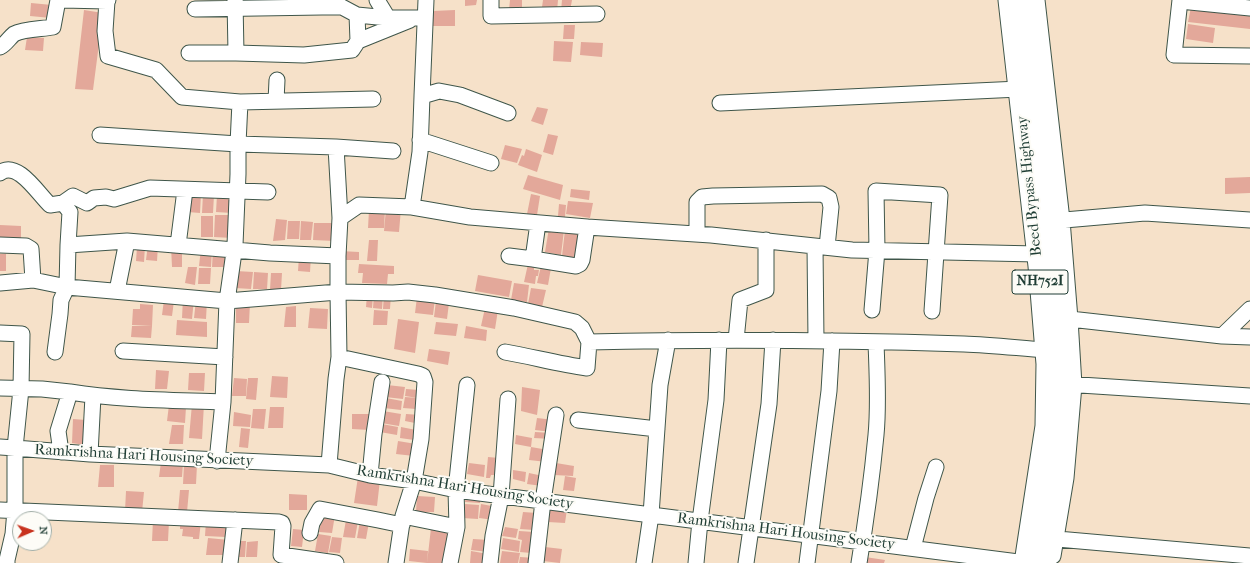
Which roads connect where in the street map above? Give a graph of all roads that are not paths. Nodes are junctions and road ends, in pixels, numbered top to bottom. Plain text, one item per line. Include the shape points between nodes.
1 (58, 0) edge
2 (62, 0) edge
3 (377, 0) edge
4 (426, 0) edge
5 (491, 0) edge
6 (1002, 0) edge
7 (1009, 0) edge
8 (1026, 0) edge
9 (1037, 0) edge
10 (107, 1) edge
11 (1180, 1) edge
12 (235, 4) edge
13 (1250, 8) edge
14 (195, 9) dead end
15 (597, 14) dead end
16 (357, 15) junction
17 (388, 18) junction
18 (420, 18) junction
19 (358, 41) junction
20 (0, 46) edge
21 (189, 53) dead end
22 (236, 53) junction
23 (1250, 56) edge
24 (277, 80) dead end
25 (1015, 90) junction
26 (422, 96) junction
27 (373, 98) dead end
28 (276, 101) junction
29 (240, 102) junction
30 (720, 103) dead end
31 (508, 113) dead end
32 (100, 135) dead end
33 (420, 140) junction
34 (238, 144) junction
35 (336, 147) junction
36 (393, 151) dead end
37 (491, 163) dead end
38 (0, 173) edge
39 (185, 190) junction
40 (237, 191) junction
41 (268, 192) dead end
42 (63, 203) junction
43 (412, 207) junction
44 (340, 218) junction
45 (1250, 220) edge
46 (1056, 221) junction
47 (538, 223) junction
48 (587, 227) junction
49 (698, 234) junction
50 (766, 240) junction
51 (127, 241) junction
52 (0, 245) edge
53 (68, 245) junction
54 (178, 245) junction
55 (821, 246) junction
56 (235, 250) junction
57 (877, 250) junction
58 (936, 252) junction
59 (1034, 254) junction
60 (338, 256) junction
61 (509, 256) dead end
62 (532, 259) junction
63 (33, 280) junction
64 (0, 283) edge
65 (67, 287) junction
66 (117, 291) junction
67 (338, 292) junction
68 (227, 301) junction
69 (1250, 309) edge
70 (872, 310) dead end
71 (932, 311) dead end
72 (1064, 318) junction
73 (0, 334) edge
74 (1222, 336) junction
75 (1250, 337) edge
76 (668, 340) junction
77 (719, 340) junction
78 (736, 340) junction
79 (773, 340) junction
80 (816, 341) junction
81 (832, 341) junction
82 (589, 342) junction
83 (876, 342) junction
84 (1042, 350) junction
85 (123, 351) dead end
86 (55, 352) dead end
87 (505, 352) dead end
88 (225, 357) junction
89 (339, 357) junction
90 (382, 382) dead end
91 (1068, 384) junction
92 (467, 385) dead end
93 (0, 388) edge
94 (21, 389) junction
95 (70, 392) junction
96 (93, 396) junction
97 (1250, 396) edge
98 (508, 400) dead end
99 (223, 402) junction
100 (556, 415) dead end
101 (578, 420) dead end
102 (657, 429) junction
103 (0, 447) edge
104 (15, 448) junction
105 (61, 452) junction
106 (90, 454) junction
107 (217, 460) junction
108 (329, 466) junction
109 (936, 467) dead end
110 (370, 475) junction
111 (414, 481) junction
112 (456, 490) junction
113 (501, 496) junction
114 (543, 501) junction
115 (0, 510) edge
116 (15, 510) junction
117 (651, 515) junction
118 (235, 520) junction
119 (403, 521) junction
120 (700, 521) junction
121 (457, 527) junction
122 (751, 528) junction
123 (310, 533) dead end
124 (809, 535) junction
125 (1050, 539) junction
126 (862, 542) junction
127 (913, 548) junction
128 (1250, 556) edge
129 (5, 558) edge
130 (1209, 558) edge
131 (280, 559) edge
132 (230, 563) edge
133 (336, 563) edge
134 (396, 563) edge
135 (450, 563) edge
136 (490, 563) edge
137 (536, 563) edge
138 (644, 563) edge
139 (696, 563) edge
140 (746, 563) edge
141 (806, 563) edge
142 (859, 563) edge
143 (1023, 563) edge
144 (1041, 563) edge
145 (1052, 563) edge

1 - 20 street via 53,27 16,33
2 - 10 street
3 - 17 street
4 - 18 street
5 - 15 street via 491,16
6 - 25 street
7 - 25 highway, Beed Bypass Highway / NH752I
8 - 46 highway, Beed Bypass Highway / NH752I
9 - 46 street
10 - 29 street via 105,31 108,56 156,70 182,97
11 - 13 street
11 - 23 street via 1174,55
12 - 14 street
12 - 16 street via 342,7
12 - 22 street
16 - 17 street
16 - 19 street
17 - 18 street
18 - 19 street
18 - 26 street
19 - 22 street via 352,50 304,55
21 - 22 street
24 - 28 street
25 - 30 street
25 - 59 highway, Beed Bypass Highway / NH752I
26 - 31 street via 439,91 460,95
26 - 33 street
27 - 28 street
28 - 29 street
29 - 34 street
32 - 34 street
33 - 37 street
33 - 43 street
34 - 35 street
34 - 40 street
35 - 36 street
35 - 44 street
38 - 42 street via 11,169 18,172 50,205
39 - 40 street
39 - 42 street via 150,188 114,199 94,198 87,203 73,196
39 - 54 street
40 - 41 street
40 - 56 street
42 - 53 street via 70,212
43 - 44 street via 359,205
43 - 47 street via 470,217
44 - 60 street
45 - 46 street via 1145,213
46 - 72 highway, Beed Bypass Highway / NH752I
47 - 48 street
47 - 62 street
48 - 49 street
48 - 62 street via 580,264 565,265
49 - 50 street
49 - 55 street via 697,202 702,197 822,194 829,198 831,207
50 - 55 street
50 - 78 street via 766,290 740,300
51 - 53 street
51 - 54 street
51 - 66 street
52 - 63 street via 26,246 31,249
53 - 65 street
54 - 56 street
55 - 57 street
55 - 80 street
56 - 60 street
56 - 68 street
57 - 58 street
57 - 58 street via 876,191 940,195
57 - 70 street
58 - 59 street
58 - 71 street
59 - 84 highway, Beed Bypass Highway / NH752I
60 - 67 street
61 - 62 street
63 - 64 street
63 - 65 street
65 - 66 street
65 - 86 street via 61,300
66 - 68 street
67 - 68 street
67 - 82 street via 408,292 514,308 575,322 582,328
67 - 89 street
68 - 88 street
69 - 74 street
72 - 74 street
72 - 91 highway, Beed Bypass Highway / NH752I via 1063,367
73 - 94 street, Ramkrishna Hari Housing Society via 22,334
74 - 75 street
76 - 77 street
76 - 82 street
76 - 102 street via 660,385
77 - 78 street
77 - 120 street via 716,400
78 - 79 street
79 - 80 street
79 - 122 street via 769,404
80 - 81 street
81 - 83 street
81 - 124 street via 830,391
82 - 87 street via 587,368
83 - 84 street via 965,344
83 - 126 street via 876,434
84 - 143 highway, Beed Bypass Highway / NH752I via 1047,364 1046,426
85 - 88 street
88 - 99 street
89 - 108 street
89 - 111 street via 423,376 425,391 421,439
90 - 110 street
91 - 97 street
91 - 125 highway, Beed Bypass Highway / NH752I via 1055,472
92 - 112 street
93 - 94 street
94 - 95 street
94 - 104 street, Ramkrishna Hari Housing Society
95 - 96 street
95 - 105 street via 58,431
96 - 99 street
96 - 106 street
98 - 113 street
99 - 107 street
100 - 114 street
101 - 102 street
102 - 117 street
103 - 104 street
104 - 105 street, Ramkrishna Hari Housing Society
104 - 116 street
105 - 106 street, Ramkrishna Hari Housing Society
106 - 107 street, Ramkrishna Hari Housing Society
107 - 108 street, Ramkrishna Hari Housing Society
108 - 110 street, Ramkrishna Hari Housing Society
109 - 127 street
110 - 111 street, Ramkrishna Hari Housing Society
111 - 112 street, Ramkrishna Hari Housing Society
111 - 119 street
112 - 113 street, Ramkrishna Hari Housing Society
112 - 121 street
113 - 114 street, Ramkrishna Hari Housing Society
113 - 136 street
114 - 117 street, Ramkrishna Hari Housing Society
114 - 137 street
115 - 116 street
116 - 118 street
116 - 129 street via 13,534
117 - 120 street, Ramkrishna Hari Housing Society
117 - 138 street
118 - 131 street via 282,523
118 - 132 street
119 - 121 street
119 - 123 street via 378,520 320,509 312,522
119 - 134 street
120 - 122 street, Ramkrishna Hari Housing Society
120 - 139 street
121 - 135 street
122 - 124 street, Ramkrishna Hari Housing Society
122 - 140 street
124 - 126 street, Ramkrishna Hari Housing Society
124 - 141 street
125 - 130 street
125 - 144 highway, Beed Bypass Highway / NH752I
125 - 145 street
126 - 127 street, Ramkrishna Hari Housing Society
126 - 142 street
127 - 143 street, Ramkrishna Hari Housing Society
128 - 130 street
131 - 133 street

